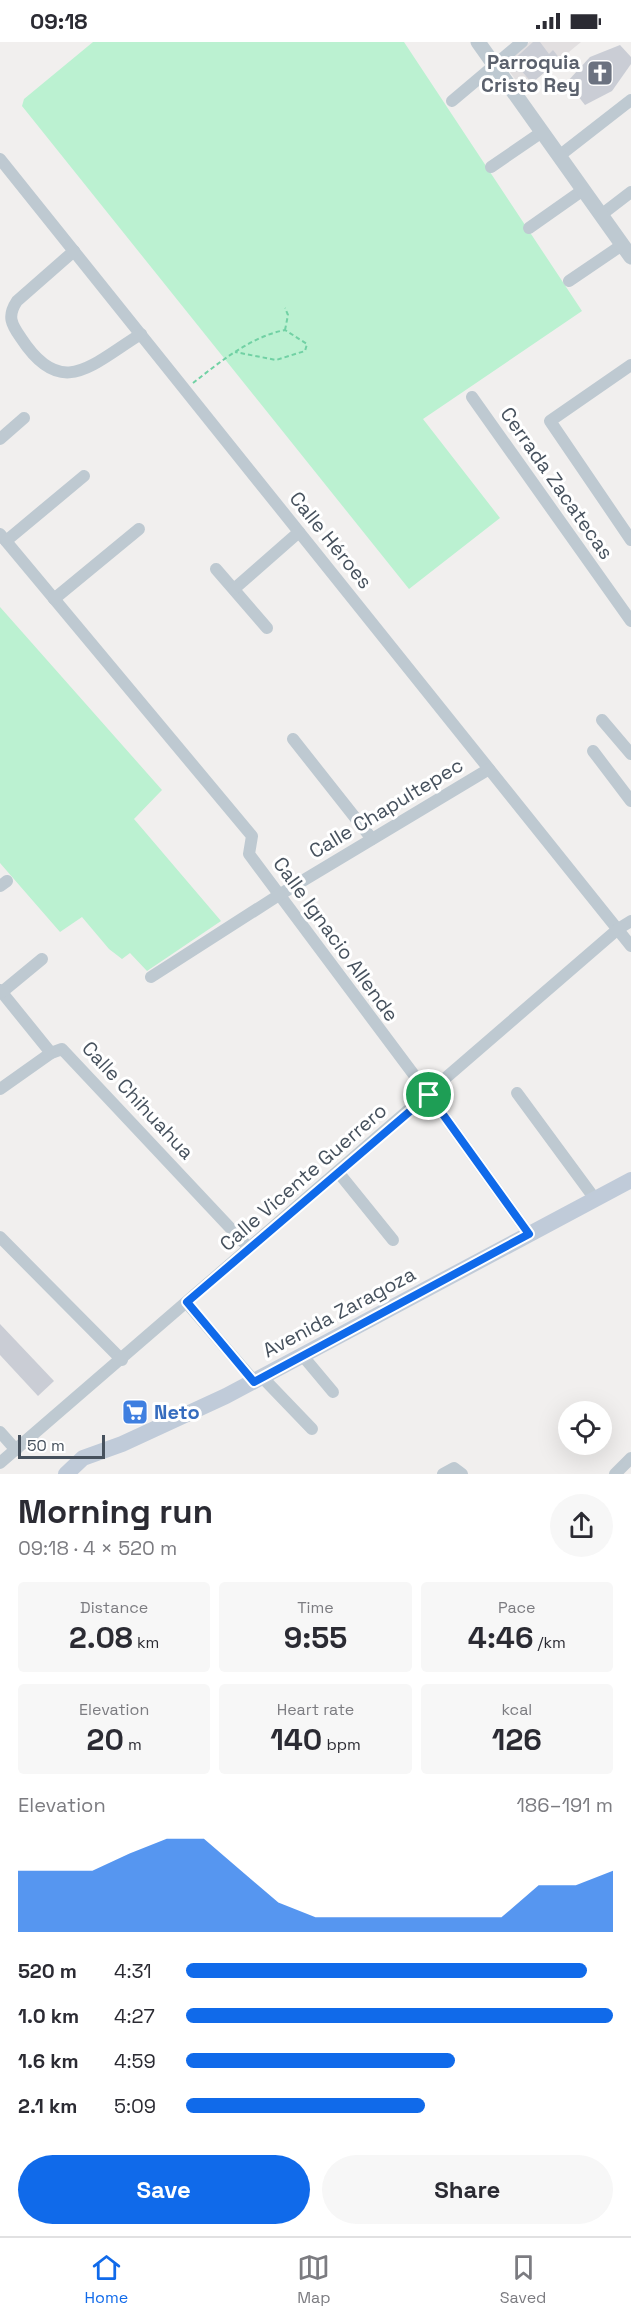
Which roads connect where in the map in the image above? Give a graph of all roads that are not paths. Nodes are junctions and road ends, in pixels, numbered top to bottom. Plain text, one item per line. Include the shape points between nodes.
1 (478, 42) edge
2 (522, 42) edge
3 (495, 66) junction
4 (452, 100) dead end
5 (631, 100) edge
6 (542, 132) junction
7 (559, 156) junction
8 (0, 159) edge
9 (491, 167) dead end
10 (583, 190) junction
11 (631, 192) edge
12 (601, 215) junction
13 (529, 228) dead end
14 (74, 251) junction
15 (627, 251) edge
16 (569, 281) dead end
17 (141, 334) junction
18 (631, 365) edge
19 (472, 397) dead end
20 (24, 418) dead end
21 (0, 439) edge
22 (84, 476) dead end
23 (139, 529) dead end
24 (299, 532) junction
25 (3, 538) edge
26 (631, 540) edge
27 (216, 569) dead end
28 (234, 589) junction
29 (54, 599) junction
30 (631, 621) edge
31 (267, 628) dead end
32 (602, 720) dead end
33 (293, 739) dead end
34 (593, 751) dead end
35 (631, 754) edge
36 (489, 769) junction
37 (631, 801) edge
38 (372, 839) junction
39 (279, 895) junction
40 (631, 921) edge
41 (618, 929) junction
42 (631, 946) edge
43 (42, 959) dead end
44 (151, 977) dead end
45 (1, 991) edge
46 (51, 1053) junction
47 (0, 1089) edge
48 (517, 1093) dead end
49 (429, 1095) junction
50 (338, 1172) junction
51 (631, 1180) edge
52 (595, 1199) junction
53 (529, 1234) junction
54 (0, 1237) edge
55 (393, 1240) dead end
56 (249, 1248) junction
57 (187, 1302) junction
58 (302, 1355) junction
59 (122, 1360) junction
60 (258, 1379) junction
61 (333, 1392) dead end
62 (312, 1429) dead end
63 (0, 1432) edge
64 (15, 1450) junction
65 (631, 1458) edge
66 (0, 1463) edge
67 (76, 1471) edge
68 (461, 1473) edge
69 (443, 1474) edge
70 (615, 1474) edge

1 - 3 street
2 - 3 street
3 - 4 street
3 - 6 street
5 - 7 street
6 - 7 street
6 - 9 street
7 - 10 street
8 - 14 street, Calle Héroes
10 - 12 street
10 - 13 street
11 - 12 street
12 - 15 street
14 - 17 street, Calle Héroes
14 - 17 street via 16,301 10,311 11,324 33,356 47,369 61,374 77,373
15 - 16 street
17 - 24 street, Calle Héroes
18 - 26 street via 550,421
19 - 30 street, Cerrada Zacatecas
20 - 21 street
22 - 25 street
23 - 29 street
24 - 28 street
24 - 36 street, Calle Héroes
25 - 29 street, Calle Ignacio Allende
27 - 28 street
28 - 31 street
29 - 39 street, Calle Ignacio Allende via 252,836 249,854
32 - 35 street
33 - 38 street
34 - 37 street
36 - 38 street, Calle Chapultepec
36 - 41 street, Calle Héroes
38 - 39 street, Calle Chapultepec
39 - 44 street, Calle Chapultepec
39 - 49 street, Calle Ignacio Allende
40 - 41 street, Calle Vicente Guerrero
41 - 42 street, Calle Héroes
41 - 49 street, Calle Vicente Guerrero
43 - 45 street
45 - 46 street, Calle Chihuahua
46 - 47 street
46 - 56 street, Calle Chihuahua via 63,1049 67,1052
48 - 52 street
49 - 50 street, Calle Vicente Guerrero
49 - 53 street, Calle Ignacio Allende
50 - 55 street
50 - 56 street, Calle Vicente Guerrero
51 - 52 main road, Avenida Zaragoza
52 - 53 main road, Avenida Zaragoza
53 - 58 main road, Avenida Zaragoza
54 - 59 street
56 - 57 street, Calle Vicente Guerrero
57 - 59 street, Calle Vicente Guerrero
57 - 60 street
58 - 60 main road, Avenida Zaragoza
58 - 61 street
59 - 64 street, Calle Vicente Guerrero
60 - 62 street
60 - 67 main road, Avenida Zaragoza via 122,1444 83,1458
63 - 64 street
64 - 66 street, Calle Vicente Guerrero
65 - 70 street
68 - 69 street via 454,1468

